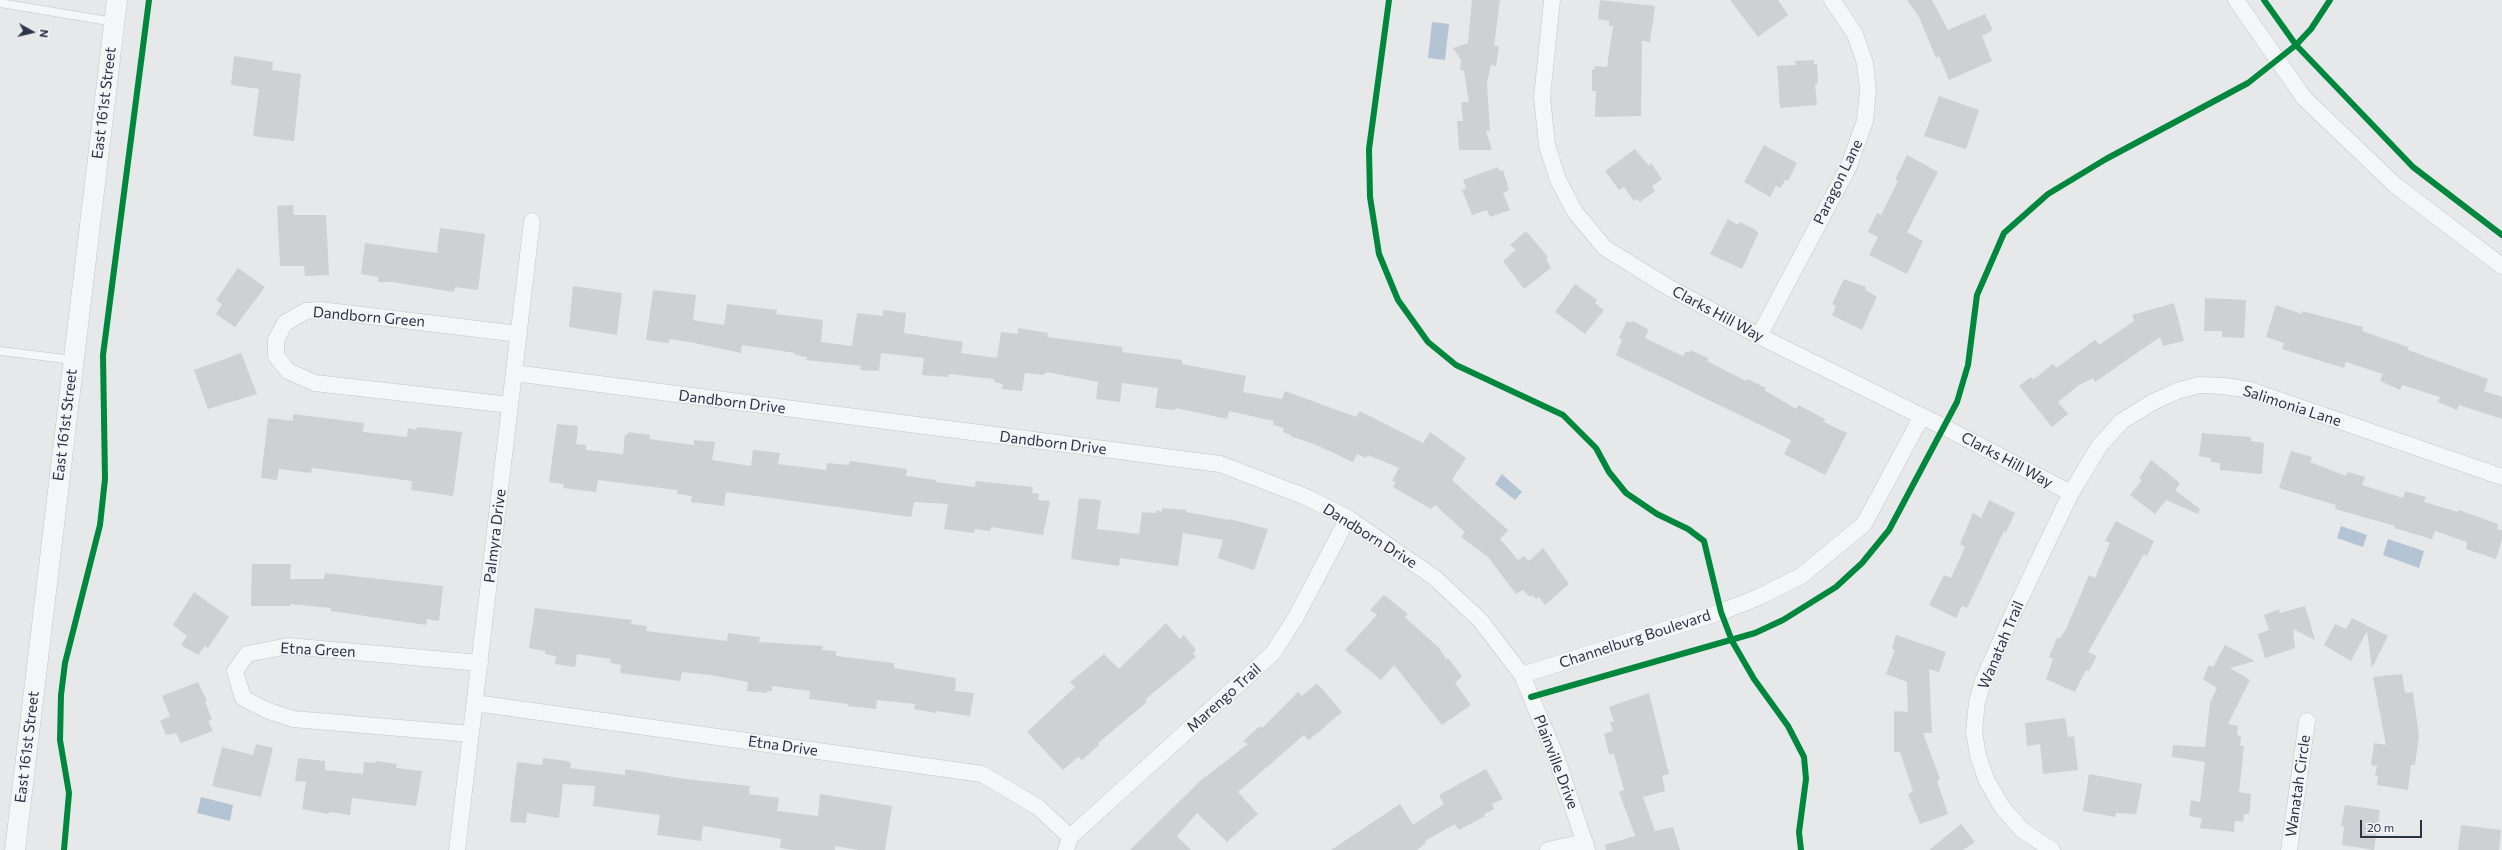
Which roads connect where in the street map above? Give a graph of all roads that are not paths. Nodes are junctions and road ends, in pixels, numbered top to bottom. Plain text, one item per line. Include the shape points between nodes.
1 (117, 0) edge
2 (1552, 0) edge
3 (1832, 0) edge
4 (2236, 0) edge
5 (0, 3) edge
6 (114, 22) junction
7 (532, 221) dead end
8 (2502, 266) edge
9 (519, 334) junction
10 (1759, 336) junction
11 (0, 351) edge
12 (73, 360) junction
13 (514, 373) junction
14 (510, 405) junction
15 (1922, 416) junction
16 (2502, 477) edge
17 (2071, 493) junction
18 (1348, 518) junction
19 (480, 663) junction
20 (1522, 675) junction
21 (475, 703) junction
22 (2307, 721) dead end
23 (471, 734) junction
24 (1068, 844) edge
25 (1586, 846) edge
26 (15, 850) edge
27 (457, 850) edge
28 (1548, 850) edge
29 (2052, 850) edge
30 (2289, 850) edge

1 - 6 street, East 161st Street
2 - 10 street, Clarks Hill Way via 1544,71 1543,121 1547,145 1558,180 1575,212 1604,248 1668,287
3 - 10 street, Paragon Lane via 1855,34 1865,63 1868,90 1865,121 1848,168
4 - 8 street via 2304,98 2394,185
5 - 6 lane
6 - 12 street, East 161st Street
7 - 9 street, Palmyra Drive
9 - 13 street, Palmyra Drive
9 - 14 street, Dandborn Green via 320,310 306,311 285,323 276,340 276,356 288,371 315,383
10 - 15 street, Clarks Hill Way
11 - 12 lane
12 - 26 street, East 161st Street
13 - 14 street, Palmyra Drive
13 - 18 street, Dandborn Drive via 1220,464 1306,497
14 - 19 street, Palmyra Drive
15 - 17 street, Clarks Hill Way
15 - 20 street, Channelburg Boulevard via 1864,524 1801,576 1721,612
16 - 17 street, Salimonia Lane via 2250,390 2199,385 2153,402 2122,421 2100,446
17 - 29 street, Wanatah Trail via 1983,681 1974,731 1978,756 1987,781 2002,807 2022,830
18 - 20 street, Dandborn Drive via 1435,578 1480,620
18 - 24 street, Marengo Trail via 1296,617 1273,653
19 - 21 street, Palmyra Drive
19 - 23 street, Etna Green via 288,646 246,654 235,671 243,698 266,710 293,719
20 - 25 street, Plainville Drive via 1557,759
21 - 23 street, Palmyra Drive
21 - 24 street, Etna Drive via 982,774 1038,807
22 - 30 street, Wanatah Circle
23 - 27 street, Palmyra Drive
25 - 28 street

